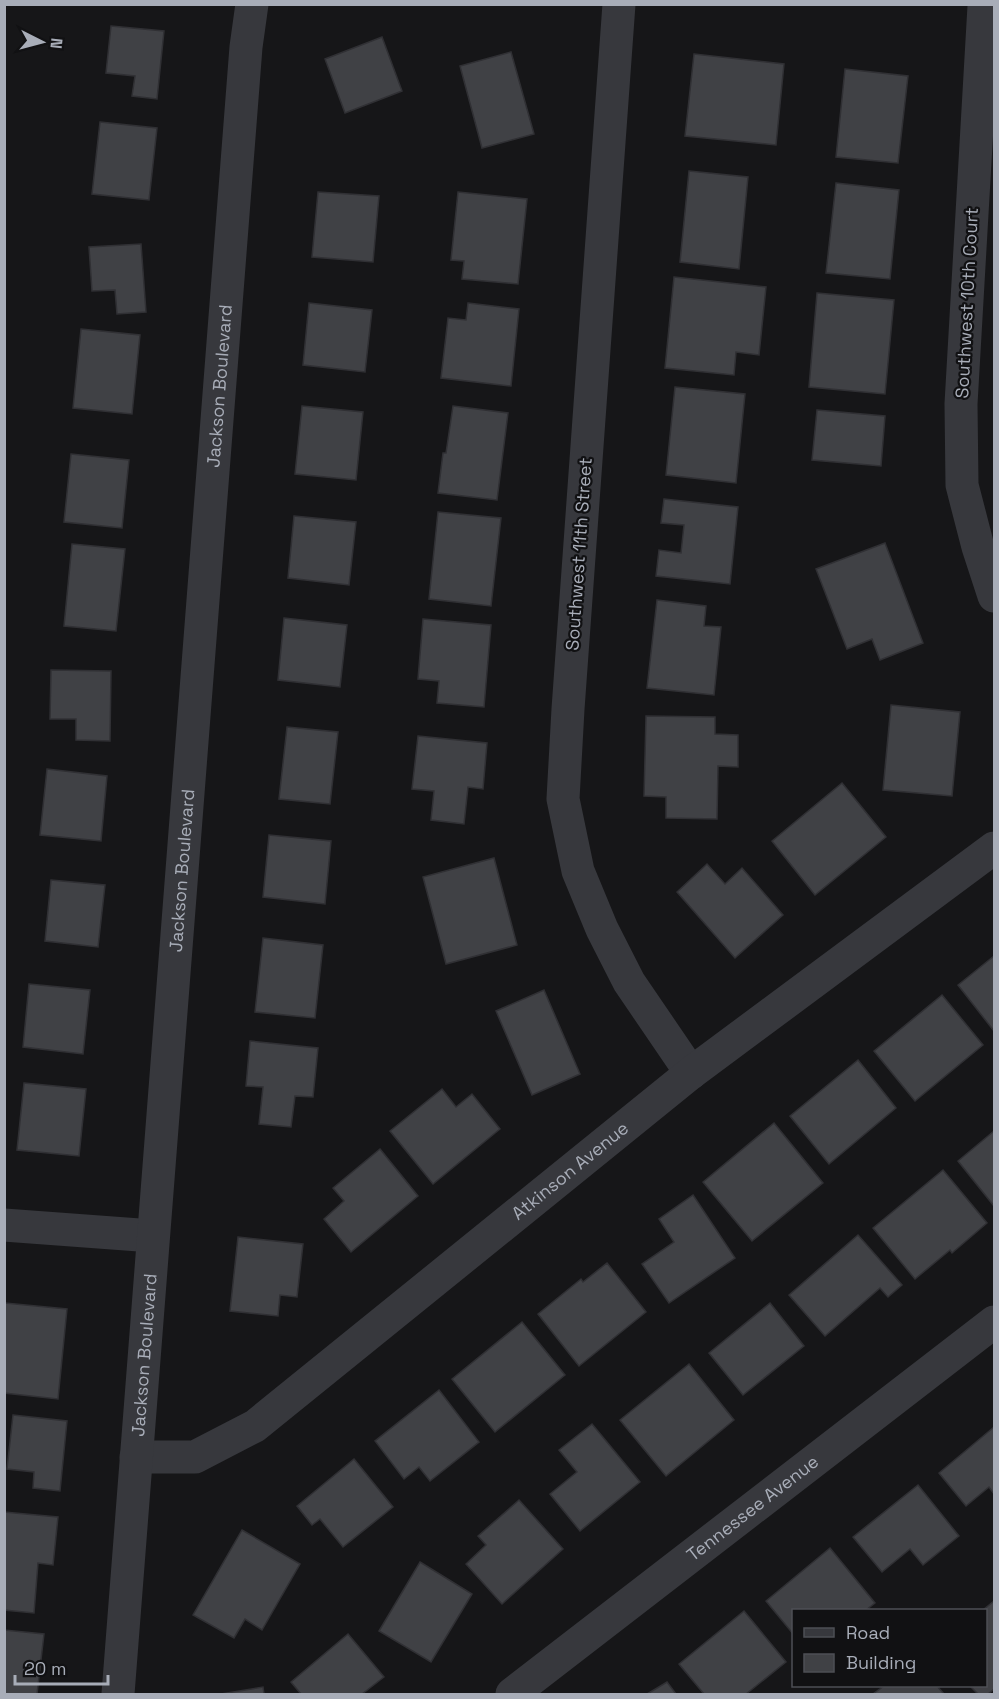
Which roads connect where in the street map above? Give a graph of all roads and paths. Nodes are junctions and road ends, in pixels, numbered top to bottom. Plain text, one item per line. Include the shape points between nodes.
1 (252, 4) edge
2 (619, 4) edge
3 (982, 6) edge
4 (994, 597) edge
5 (994, 848) edge
6 (691, 1073) junction
7 (4, 1225) edge
8 (153, 1236) junction
9 (994, 1322) edge
10 (136, 1457) junction
11 (118, 1695) edge
12 (512, 1695) edge

1 - 8 street, Jackson Boulevard
2 - 6 street, Southwest 11th Street via 563,799 578,871 602,929 629,982
3 - 4 street, Southwest 10th Court via 961,404 962,485
5 - 6 street, Atkinson Avenue
6 - 10 street, Atkinson Avenue via 255,1426 195,1456
7 - 8 street
8 - 10 street, Jackson Boulevard
9 - 12 street, Tennessee Avenue
10 - 11 street, Jackson Boulevard

